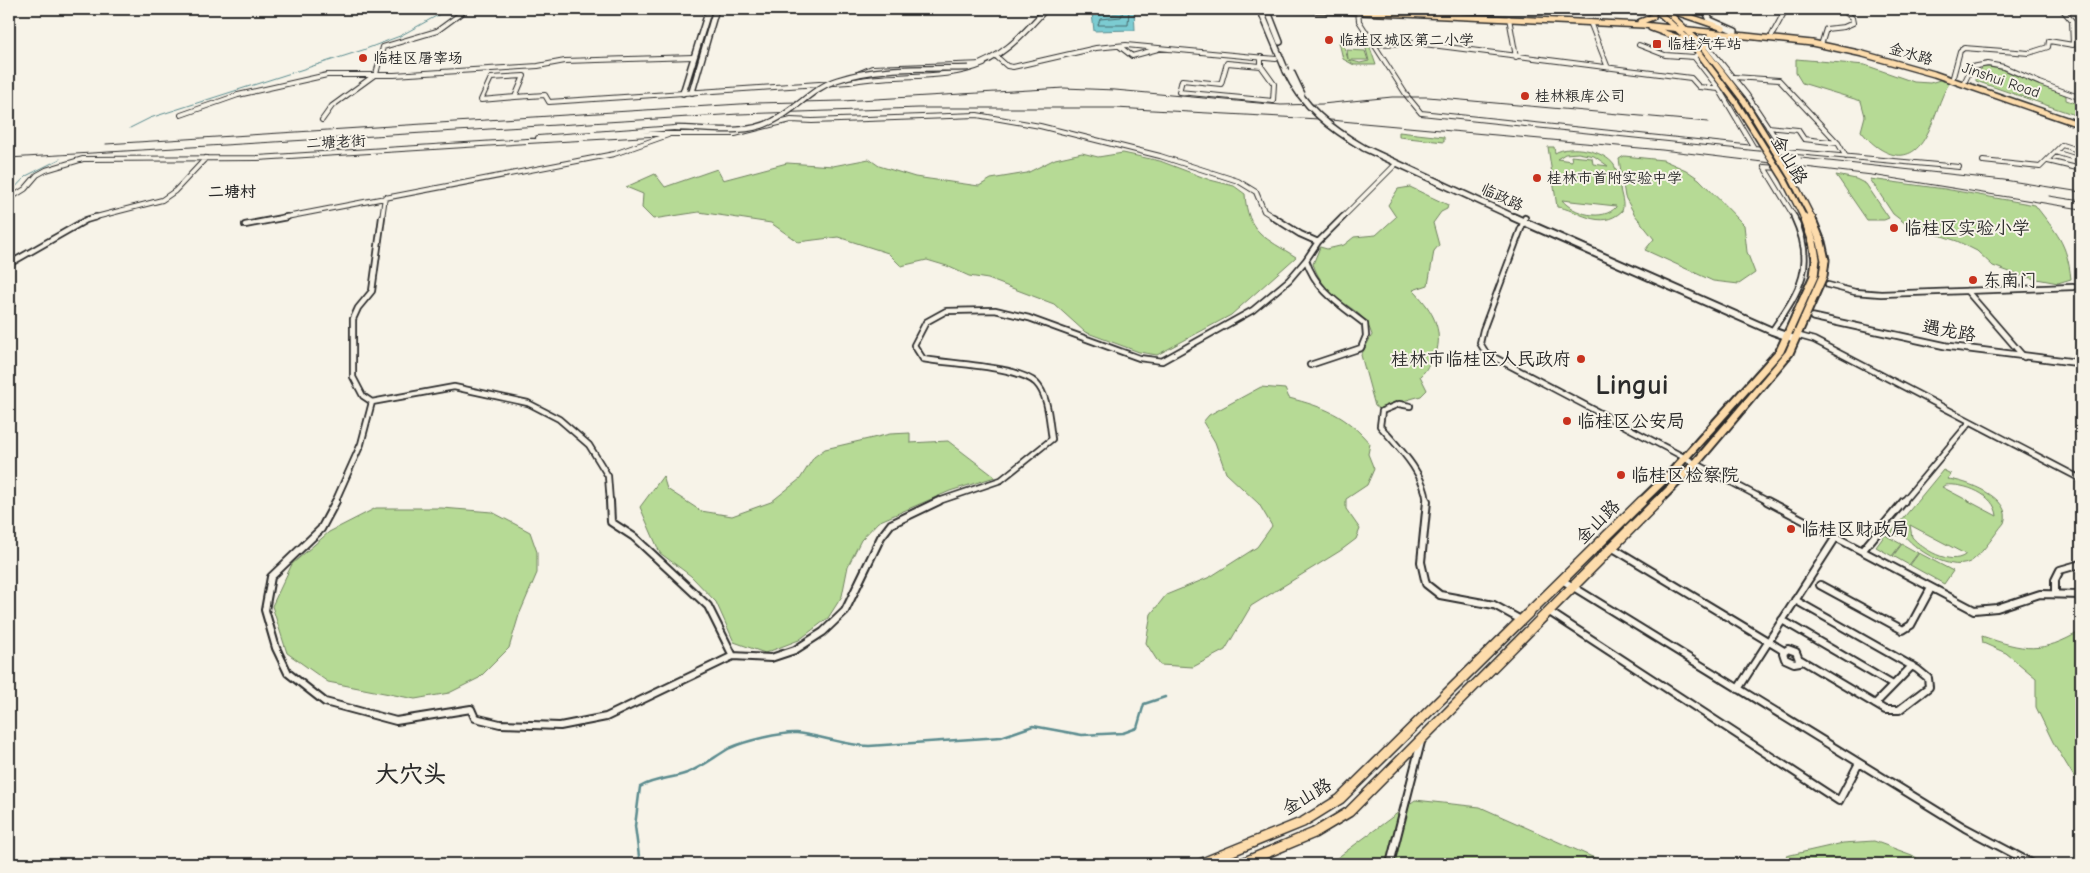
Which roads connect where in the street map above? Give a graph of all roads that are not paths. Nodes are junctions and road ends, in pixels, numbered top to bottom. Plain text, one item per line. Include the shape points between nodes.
1 (467, 9) edge
2 (709, 9) edge
3 (716, 9) edge
4 (1046, 9) edge
5 (1260, 9) edge
6 (1267, 9) edge
7 (1295, 9) edge
8 (1346, 9) edge
9 (1654, 9) edge
10 (1667, 9) edge
11 (1707, 9) edge
12 (1715, 9) edge
13 (1786, 9) edge
14 (1842, 9) edge
15 (2062, 9) edge
16 (1358, 12) junction
17 (1509, 18) junction
18 (1590, 22) junction
19 (1614, 22) junction
20 (1640, 23) junction
21 (1675, 26) junction
22 (1684, 27) junction
23 (1735, 31) junction
24 (1727, 32) junction
25 (1772, 35) junction
26 (1689, 42) junction
27 (1822, 42) junction
28 (1374, 44) junction
29 (1639, 45) dead end
30 (1119, 46) junction
31 (1704, 46) junction
32 (1161, 48) junction
33 (1696, 55) junction
34 (693, 57) junction
35 (1262, 57) junction
36 (1516, 57) junction
37 (998, 58) junction
38 (1276, 59) dead end
39 (984, 64) junction
40 (1261, 66) junction
41 (1608, 68) junction
42 (1289, 71) junction
43 (376, 74) junction
44 (1734, 77) junction
45 (1953, 77) junction
46 (1965, 81) junction
47 (849, 82) junction
48 (1719, 88) junction
49 (692, 92) junction
50 (683, 93) junction
51 (515, 98) junction
52 (2081, 98) edge
53 (181, 115) dead end
54 (322, 120) dead end
55 (2081, 120) edge
56 (2081, 124) edge
57 (1768, 127) junction
58 (674, 130) junction
59 (1838, 144) junction
60 (1754, 148) junction
61 (2081, 151) edge
62 (1784, 152) junction
63 (2055, 152) junction
64 (1846, 157) junction
65 (206, 158) junction
66 (2081, 160) edge
67 (1983, 161) dead end
68 (2048, 161) junction
69 (1395, 165) dead end
70 (1959, 167) dead end
71 (1795, 169) dead end
72 (2081, 169) edge
73 (385, 197) junction
74 (9, 199) edge
75 (1525, 220) junction
76 (245, 225) dead end
77 (1318, 242) junction
78 (1306, 260) junction
79 (9, 264) edge
80 (1828, 284) dead end
81 (2073, 286) dead end
82 (1967, 290) junction
83 (9, 299) edge
84 (9, 306) edge
85 (1813, 317) dead end
86 (1773, 330) junction
87 (1786, 334) junction
88 (1796, 337) junction
89 (2025, 357) junction
90 (2081, 363) edge
91 (1310, 365) dead end
92 (372, 402) junction
93 (1410, 406) dead end
94 (1970, 422) junction
95 (1684, 458) junction
96 (1695, 464) junction
97 (2081, 479) edge
98 (2081, 484) edge
99 (2081, 490) edge
100 (1836, 537) junction
101 (1613, 548) junction
102 (1862, 551) junction
103 (2081, 564) edge
104 (1562, 580) junction
105 (1820, 585) dead end
106 (1573, 587) junction
107 (1931, 588) junction
108 (2055, 593) junction
109 (2081, 595) edge
110 (1795, 600) junction
111 (1548, 611) junction
112 (1520, 620) junction
113 (1782, 620) junction
114 (1768, 642) junction
115 (1784, 651) junction
116 (733, 656) junction
117 (1801, 660) junction
118 (1912, 666) junction
119 (1894, 685) junction
120 (1738, 689) junction
121 (1875, 704) junction
122 (1422, 737) junction
123 (1859, 763) junction
124 (1200, 864) edge
125 (1240, 864) edge
126 (1390, 864) edge
127 (2033, 864) edge

1 - 43 street via 437,31 383,47
2 - 34 main road
3 - 49 main road
4 - 37 street
5 - 42 main road, 临政路
6 - 42 main road, 临政路
7 - 16 main road
8 - 19 main road
9 - 20 main road via 1653,16
9 - 21 main road, 金山路
10 - 11 main road via 1693,12
10 - 22 main road, 金山路
10 - 23 main road
12 - 23 main road via 1707,14 1710,20
13 - 25 street
14 - 27 street via 1853,23 1826,28
15 - 45 street via 2072,22 2073,46 2049,41 2048,47 2042,51 2007,53 1964,48 1960,51
16 - 17 main road
16 - 28 street via 1359,21
17 - 18 main road
17 - 36 street
18 - 19 main road
18 - 41 street
19 - 20 main road
20 - 21 main road
20 - 26 main road
21 - 22 main road
21 - 26 main road, 金山路
22 - 23 main road
22 - 24 main road, 金水路
22 - 31 main road, 金山路
23 - 25 main road, Jinshui Road
24 - 31 main road via 1714,35
24 - 56 main road, 金水路 via 1812,43 1885,60
25 - 27 main road, Jinshui Road
26 - 33 main road, 金山路
27 - 45 main road, Jinshui Road
28 - 36 street via 1409,43
28 - 60 street via 1421,113
29 - 33 street via 1665,55
30 - 32 street
30 - 32 street via 1132,56
30 - 37 street via 1013,67 1006,66
31 - 44 street
31 - 88 main road, 金山路, bridge via 1744,101 1819,232 1825,260 1823,276
32 - 35 street
33 - 48 street
33 - 87 main road, 金山路, bridge via 1736,101 1808,226 1816,248 1814,276
34 - 43 street via 565,61 538,66
34 - 50 main road
35 - 38 street
35 - 40 street
36 - 41 street
37 - 39 street
39 - 47 street via 961,71 868,77
39 - 47 street via 872,68 848,78
39 - 58 street, bridge via 969,68 858,74 817,88 762,126
40 - 40 street via 1274,84 1273,101 1179,92 1182,80 1221,84 1227,63
41 - 48 street via 1691,78 1699,87
42 - 75 main road, 临政路, bridge via 1300,98 1338,133
43 - 53 street via 326,74 294,80
43 - 54 street via 332,106
44 - 57 street
44 - 59 street via 1779,80
45 - 46 main road, Jinshui Road
46 - 52 street via 1972,67 1994,65
46 - 55 main road, Jinshui Road
47 - 49 street
48 - 60 street
49 - 50 street
50 - 51 street via 548,102 545,95
51 - 51 street via 524,76 491,78 481,100
57 - 59 street via 1798,130 1804,139
57 - 62 street
58 - 65 street, 二塘老街 via 258,158
58 - 73 street via 614,154
58 - 77 street, 二塘老街 via 735,134 797,117 812,121 923,115 997,117 1160,156 1238,181 1256,192 1264,211
59 - 64 street
60 - 62 street
61 - 63 street via 2062,145
62 - 64 street
63 - 66 street
63 - 68 street
64 - 70 street
65 - 74 street, 二塘老街 via 83,159 42,172
65 - 79 street via 162,200 86,220
67 - 68 street via 2040,167
68 - 72 street
69 - 77 street
71 - 86 street via 1764,167 1799,226 1805,243 1805,269 1801,283
73 - 76 street
73 - 92 street via 372,291 352,319 353,377 363,396
75 - 86 main road, 临政路
75 - 95 street via 1483,330 1480,340 1483,349
77 - 78 street
78 - 91 street via 1309,273 1323,292 1365,324 1366,336 1361,348
78 - 116 street via 1289,280 1253,310 1162,361 1139,358 1029,318 995,310 946,311 926,322 914,345 923,359 939,364 1017,372 1036,382 1044,396 1052,439 1002,480 939,501 890,524 845,611 823,632 795,650 771,658
80 - 82 street via 1855,292 1881,294
81 - 82 street
82 - 89 street
83 - 84 street via 12,304
85 - 89 street, 遇龙路 via 1889,336
86 - 87 main road, 临政路
87 - 88 main road, 临政路
87 - 95 main road, 金山路 via 1780,351
88 - 94 street via 1814,340
88 - 96 main road, 金山路 via 1789,353
89 - 90 street, 遇龙路
92 - 116 street via 454,387 528,403 559,420 590,445 608,476 610,522 634,537 708,606
92 - 116 street via 361,444 341,492 321,528 272,577 265,610 276,648 288,673 325,702 396,721 471,709 475,718 500,724 560,726 606,717
93 - 112 street via 1395,403 1382,411 1380,426 1415,471 1427,500 1422,557 1427,584 1435,592 1452,598 1492,604
94 - 97 street
94 - 102 street
95 - 96 street
95 - 104 main road, 金山路
96 - 100 street
96 - 101 main road, 金山路
98 - 99 street
100 - 102 street
100 - 110 street
101 - 106 main road, 金山路
101 - 114 street
102 - 107 street
103 - 108 street via 2060,570 2055,580
104 - 106 street
104 - 112 main road, 金山路
105 - 107 street via 1903,630 1911,624
106 - 111 main road, 金山路
106 - 120 street
107 - 108 street via 1976,611
108 - 109 street
110 - 113 street
110 - 118 street
111 - 122 main road, 金山路
111 - 123 street via 1839,801
112 - 124 main road, 金山路 via 1340,799 1303,822
113 - 114 street
113 - 119 street
114 - 115 street
114 - 120 street
115 - 117 street via 1796,652
115 - 117 street via 1783,656 1789,662
117 - 121 street
118 - 119 street
118 - 121 street via 1928,678 1928,687 1899,710 1885,710
119 - 121 street
120 - 123 street
122 - 125 main road, 金山路 via 1349,812 1333,824
122 - 126 street
123 - 127 street via 1965,828

